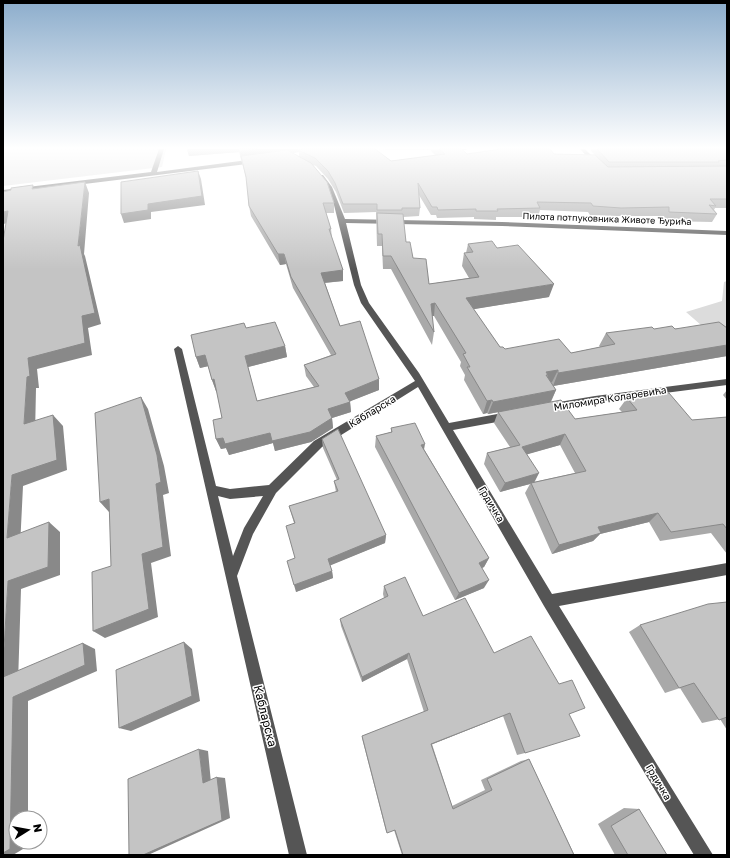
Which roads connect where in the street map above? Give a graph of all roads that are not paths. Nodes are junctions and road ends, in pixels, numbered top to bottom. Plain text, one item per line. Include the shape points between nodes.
1 (28, 189) edge
2 (331, 189) edge
3 (3, 192) edge
4 (342, 221) junction
5 (727, 233) edge
6 (178, 350) dead end
7 (420, 382) junction
8 (727, 382) edge
9 (542, 409) edge
10 (520, 413) edge
11 (446, 427) junction
12 (211, 490) junction
13 (272, 490) junction
14 (727, 569) edge
15 (231, 576) junction
16 (549, 601) junction
17 (298, 855) edge
18 (704, 855) edge

1 - 3 street
2 - 4 street, Грдичка
4 - 5 street, Пилота потпуковника Животе Ђурића
4 - 7 street, Грдичка via 349,258 363,300
6 - 12 street, Кабларска
7 - 11 street, Грдичка
7 - 13 street, Кабларска via 318,444
8 - 9 street, Миломира Коларевића via 595,399
10 - 11 street
11 - 16 street, Грдичка
12 - 13 street via 230,494
12 - 15 street, Кабларска
13 - 15 street, Кабларска via 248,532
14 - 16 street
15 - 17 street, Кабларска
16 - 18 street, Грдичка

